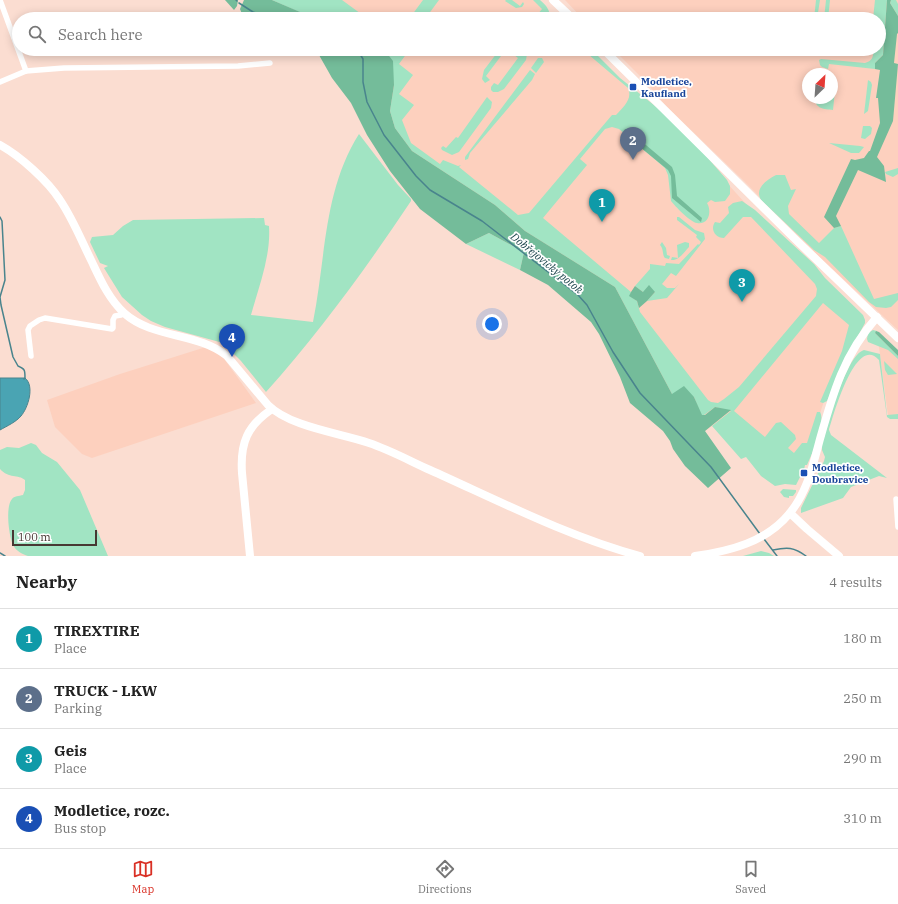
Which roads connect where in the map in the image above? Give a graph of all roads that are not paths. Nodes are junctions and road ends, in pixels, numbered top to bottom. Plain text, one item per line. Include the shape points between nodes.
1 (0, 0) edge
2 (553, 0) edge
3 (566, 12) edge
4 (12, 33) edge
5 (21, 56) edge
6 (610, 56) edge
7 (270, 63) dead end
8 (26, 71) junction
9 (0, 82) edge
10 (0, 145) edge
11 (124, 312) junction
12 (876, 317) junction
13 (898, 338) edge
14 (31, 356) dead end
15 (272, 409) junction
16 (896, 499) dead end
17 (790, 513) junction
18 (898, 527) edge
19 (250, 556) edge
20 (640, 556) edge
21 (695, 556) edge
22 (839, 556) edge

1 - 4 street
2 - 3 street
5 - 8 street
6 - 12 street
7 - 8 street
8 - 9 street
10 - 11 street via 20,158 60,200 106,292
11 - 14 street via 115,316 113,328 45,318 34,322 28,330
11 - 15 street via 134,320 159,331 215,347 227,356
12 - 13 street
12 - 17 street via 848,356 807,484
15 - 19 street via 249,431 242,450
15 - 20 street via 290,420 370,443 563,530
16 - 18 street
17 - 21 street via 761,537 743,546
17 - 22 street

